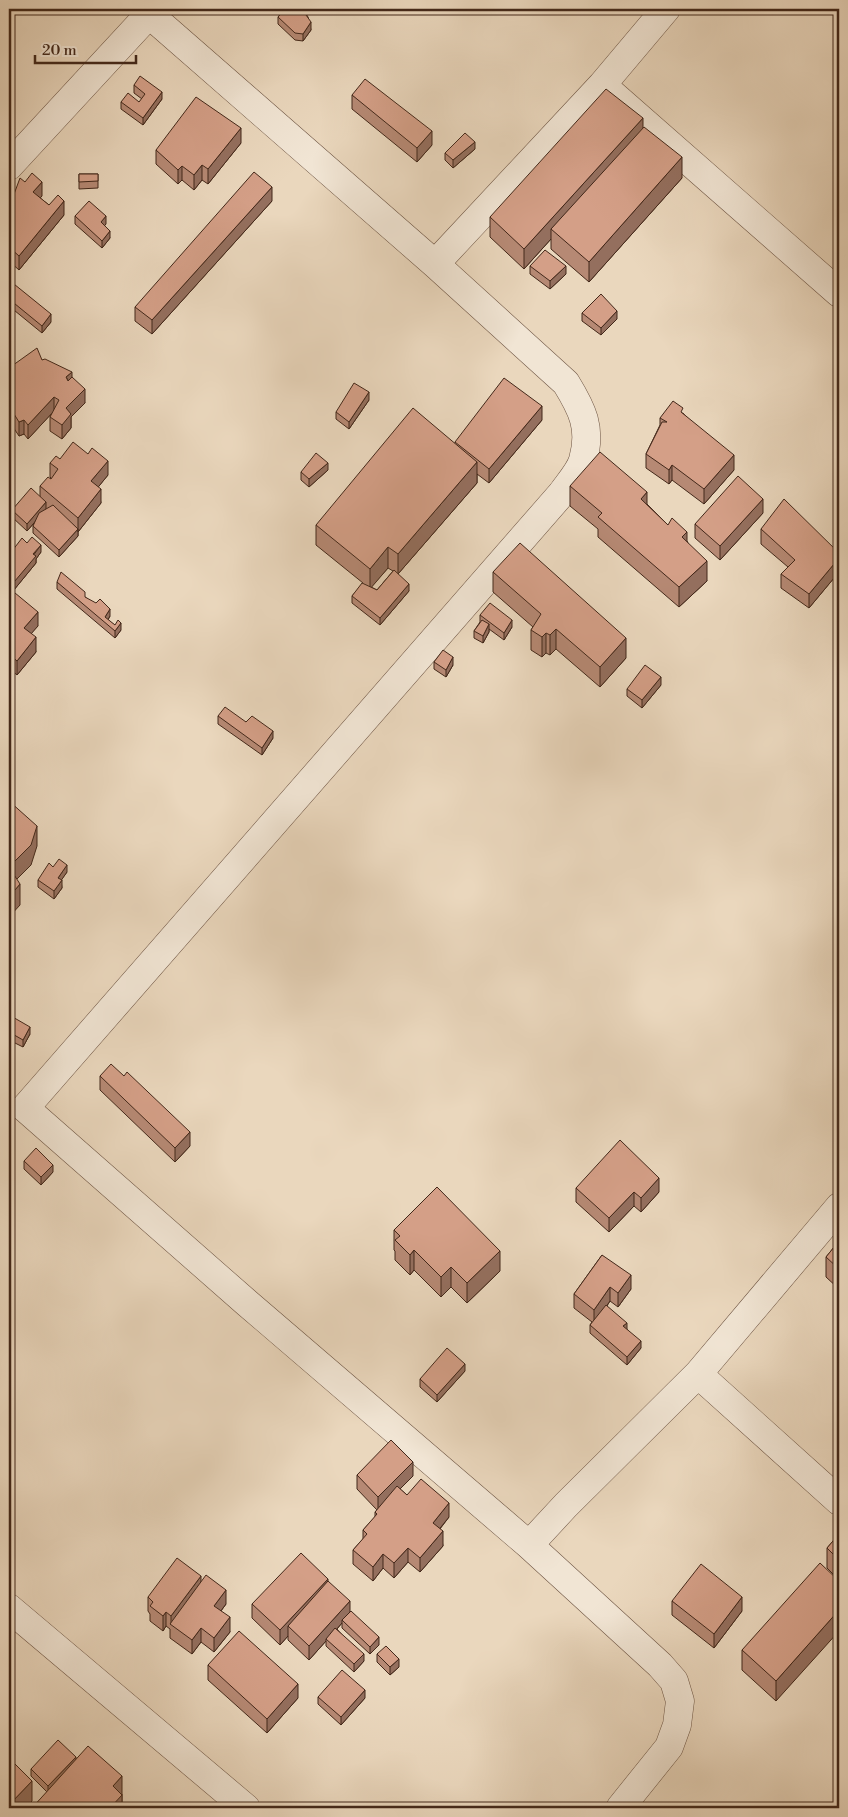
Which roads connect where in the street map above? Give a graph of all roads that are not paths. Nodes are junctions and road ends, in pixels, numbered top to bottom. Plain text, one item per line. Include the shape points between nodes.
1 (666, 9) edge
2 (152, 12) edge
3 (602, 85) junction
4 (9, 166) edge
5 (435, 264) junction
6 (839, 293) edge
7 (17, 1101) edge
8 (839, 1207) edge
9 (698, 1374) junction
10 (839, 1501) edge
11 (529, 1545) junction
12 (9, 1608) edge
13 (246, 1808) edge
14 (620, 1808) edge

1 - 3 street
2 - 4 street
2 - 5 street
3 - 5 street
3 - 6 street
5 - 7 street via 566,383 587,426 583,461 562,492
7 - 11 street
8 - 9 street
9 - 10 street
9 - 11 street
11 - 14 street via 674,1681 680,1701 677,1725 669,1746
12 - 13 street

